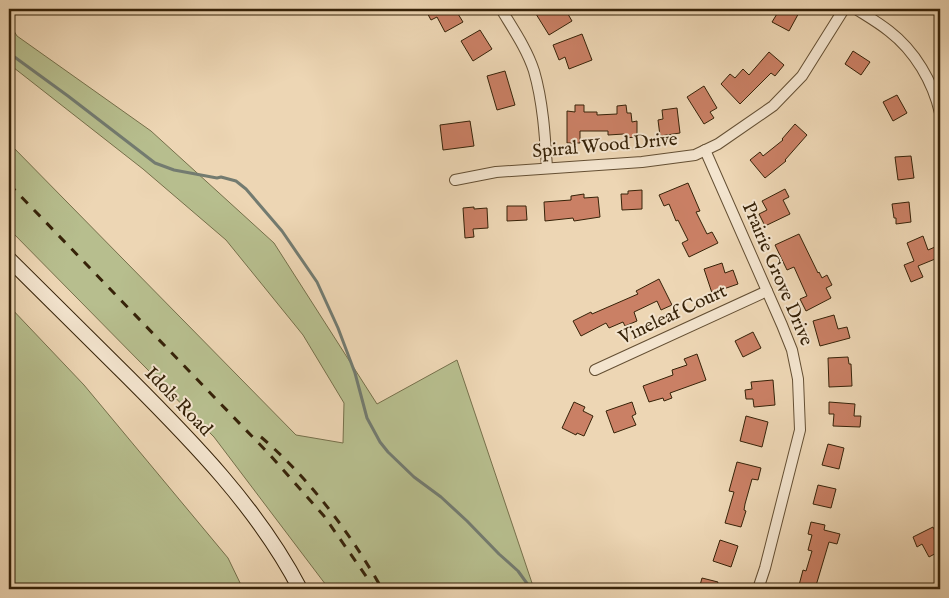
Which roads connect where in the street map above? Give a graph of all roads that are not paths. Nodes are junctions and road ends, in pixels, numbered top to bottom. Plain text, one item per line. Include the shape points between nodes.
1 (501, 9) edge
2 (844, 9) edge
3 (856, 9) edge
4 (940, 113) edge
5 (705, 150) junction
6 (547, 168) junction
7 (455, 180) dead end
8 (9, 259) edge
9 (767, 291) junction
10 (594, 370) dead end
11 (300, 589) edge
12 (758, 589) edge

1 - 6 street via 533,70 540,98
2 - 5 street, Spiral Wood Drive via 802,76 773,106
3 - 4 street via 890,32 911,53 930,82
5 - 6 street, Spiral Wood Drive via 669,160
5 - 9 street, Prairie Grove Drive
6 - 7 street, Spiral Wood Drive via 496,172
8 - 11 main road, Idols Road via 208,461 256,520
9 - 10 street, Vineleaf Court
9 - 12 street, Prairie Grove Drive via 792,350 798,379 800,430

